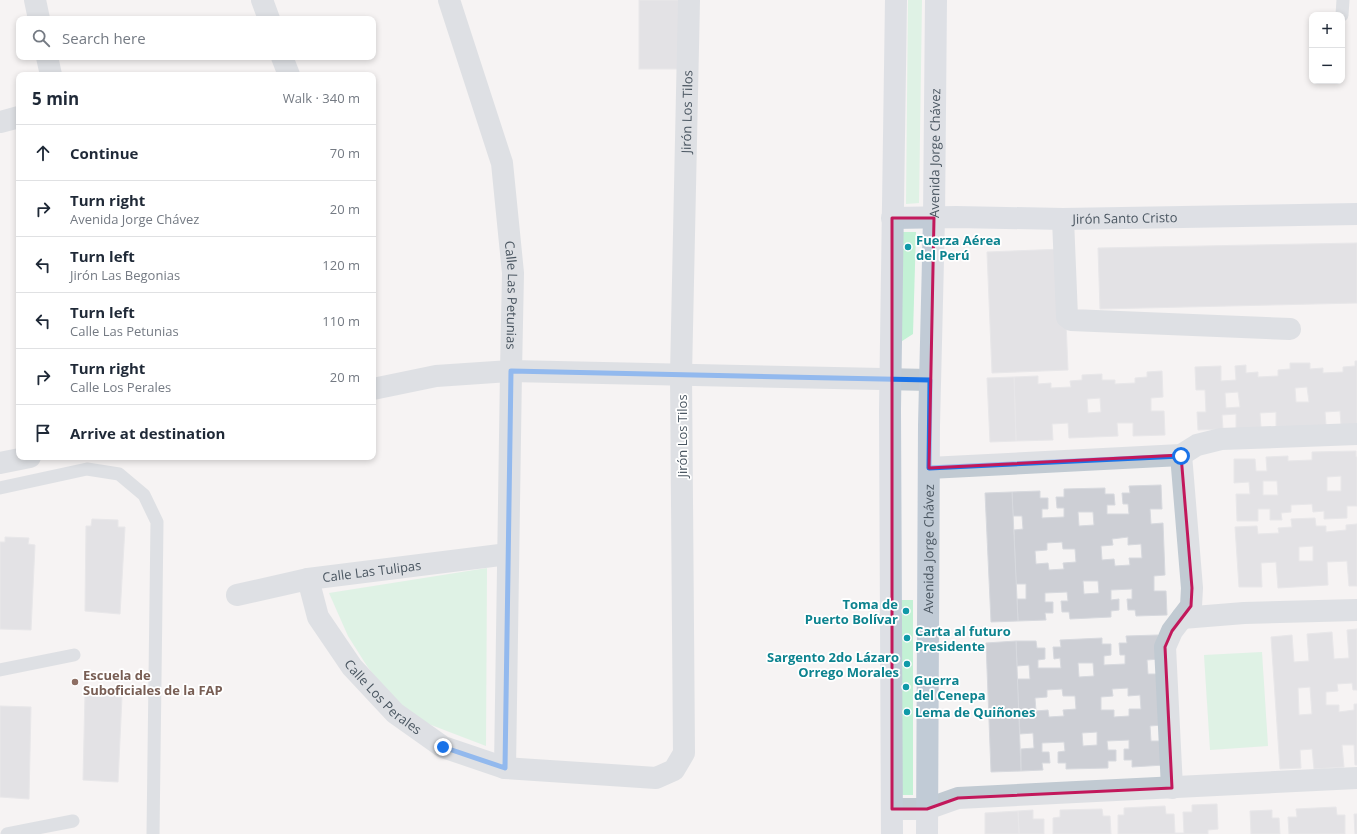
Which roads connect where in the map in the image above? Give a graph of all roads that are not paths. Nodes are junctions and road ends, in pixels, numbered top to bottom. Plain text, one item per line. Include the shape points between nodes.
1 (35, 0) edge
2 (262, 0) edge
3 (449, 0) edge
4 (689, 0) edge
5 (896, 0) edge
6 (936, 0) edge
7 (1344, 0) edge
8 (1342, 12) edge
9 (38, 16) edge
10 (267, 16) edge
11 (48, 60) edge
12 (283, 60) edge
13 (50, 72) edge
14 (287, 72) edge
15 (16, 118) edge
16 (0, 122) edge
17 (1357, 214) edge
18 (892, 218) junction
19 (934, 218) junction
20 (1063, 219) junction
21 (1290, 329) dead end
22 (511, 371) junction
23 (681, 375) junction
24 (890, 379) junction
25 (930, 380) junction
26 (376, 388) edge
27 (1357, 434) edge
28 (1181, 456) junction
29 (16, 460) edge
30 (0, 463) edge
31 (929, 468) junction
32 (0, 488) edge
33 (508, 554) junction
34 (308, 579) junction
35 (237, 595) dead end
36 (1357, 610) edge
37 (1182, 618) junction
38 (74, 655) dead end
39 (0, 670) edge
40 (684, 752) joint
41 (505, 768) junction
42 (1357, 778) edge
43 (1172, 788) junction
44 (892, 809) junction
45 (927, 809) junction
46 (73, 821) dead end
47 (8, 834) edge
48 (153, 834) edge
49 (892, 834) edge
50 (927, 834) edge

1 - 9 street
2 - 10 street
3 - 22 street, Calle Las Petunias via 502,163 513,274
4 - 23 street, Jirón Los Tilos
5 - 18 main road
6 - 19 main road, Avenida Jorge Chávez
7 - 8 lane
11 - 13 street
12 - 14 street
15 - 16 street
17 - 20 main road, Jirón Santo Cristo
18 - 19 main road, Jirón Santo Cristo
18 - 24 main road
19 - 20 main road, Jirón Santo Cristo
19 - 25 main road, Avenida Jorge Chávez
20 - 21 street via 1067,317 1071,320
22 - 23 street
22 - 26 street via 436,376
22 - 33 street, Calle Las Petunias
23 - 24 street
23 - 40 street, Jirón Los Tilos
24 - 25 street
24 - 44 main road
25 - 31 main road, Avenida Jorge Chávez
27 - 28 street via 1221,439 1197,445
28 - 31 street
28 - 37 street via 1192,588 1191,606
29 - 30 street
31 - 45 main road, Avenida Jorge Chávez
32 - 48 lane via 87,469 120,474 144,495 157,522
33 - 34 street, Calle Las Tulipas
33 - 41 street, Calle Las Petunias
34 - 35 street, Calle Las Tulipas
34 - 41 street, Calle Los Perales via 318,617 352,667 395,712 443,747
36 - 37 street via 1244,613
37 - 43 street via 1172,631 1165,647
38 - 39 lane
40 - 41 street, Calle Los Perales via 674,770 656,778
42 - 43 street
43 - 45 street via 958,798
44 - 45 street
44 - 49 main road
45 - 50 main road, Avenida Jorge Chávez
46 - 47 lane

